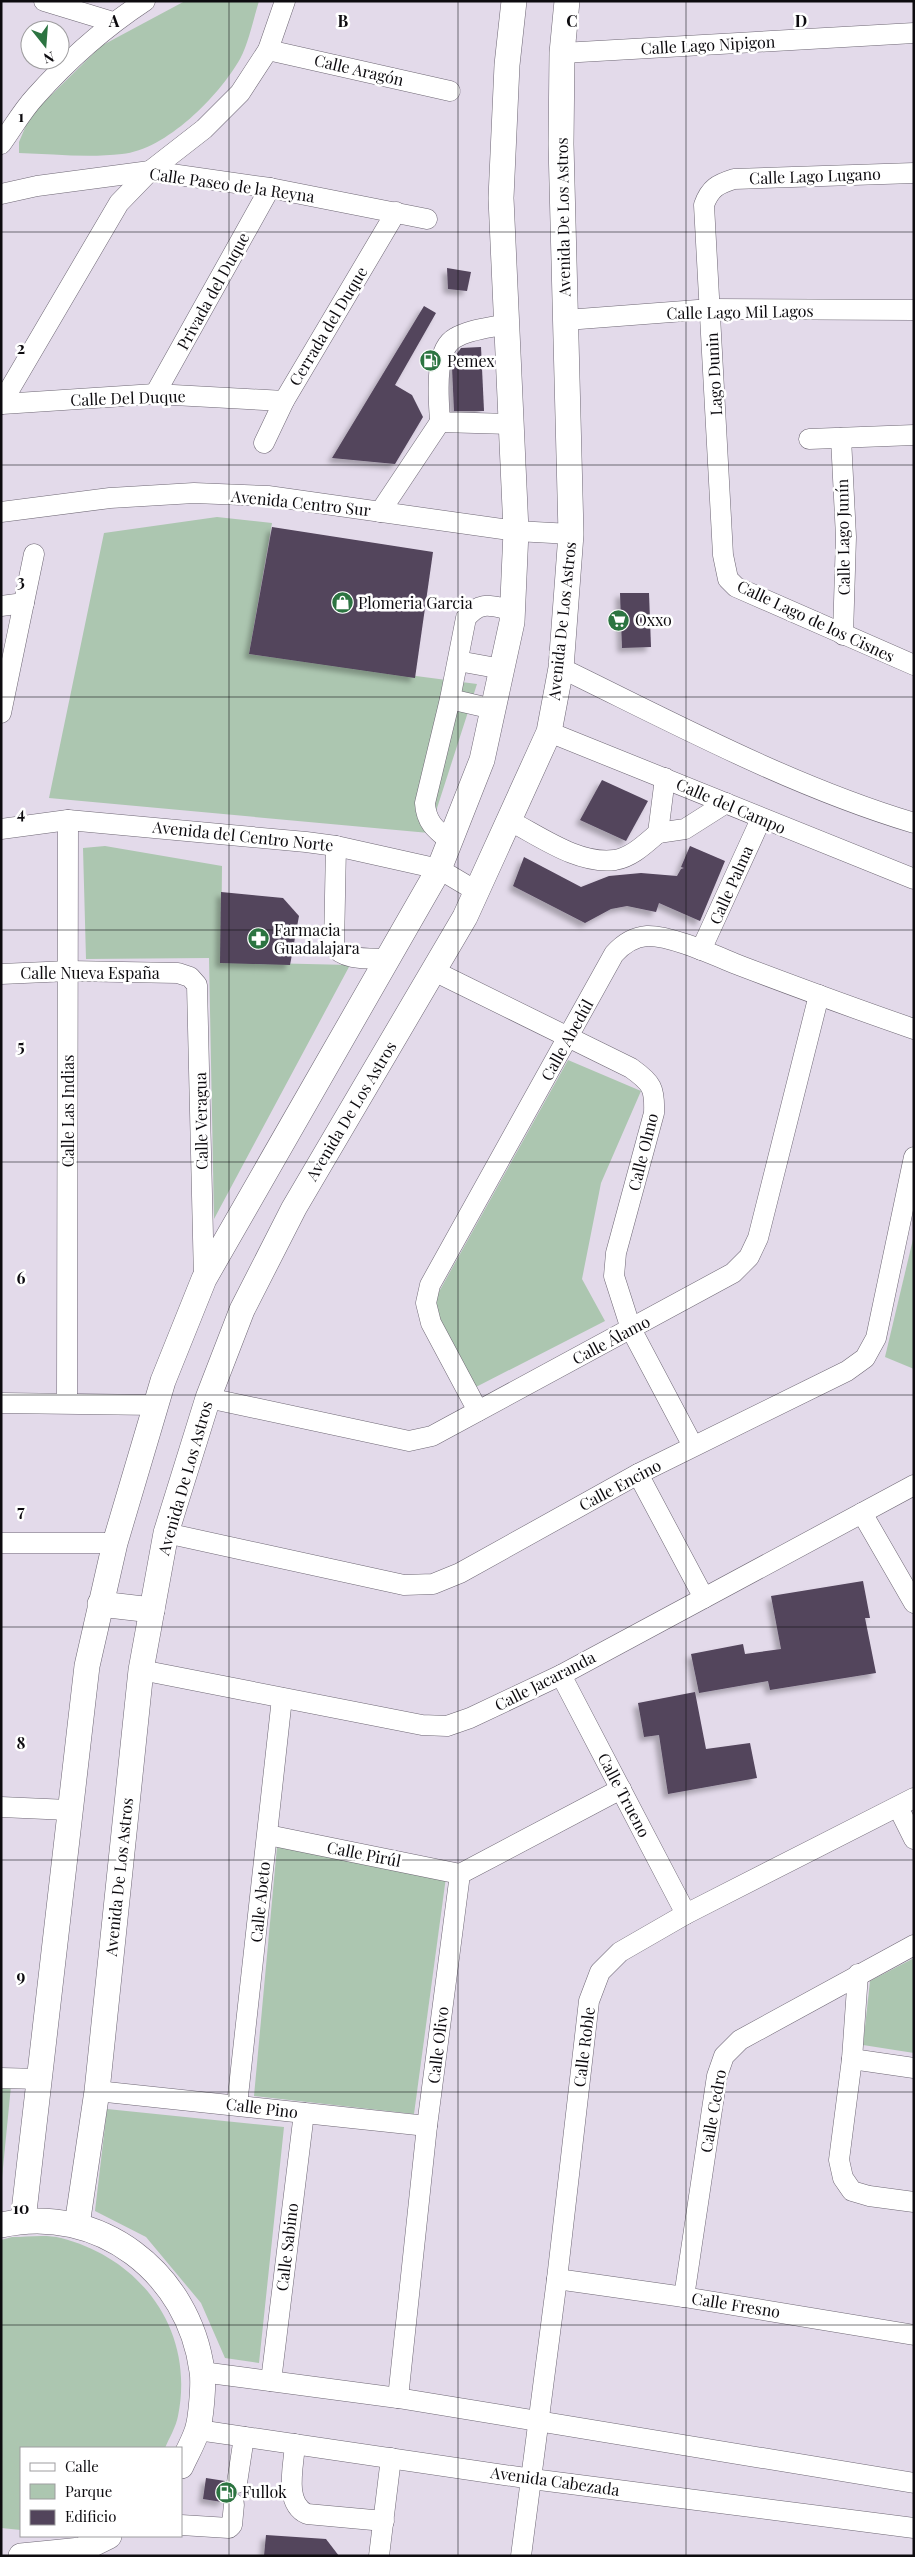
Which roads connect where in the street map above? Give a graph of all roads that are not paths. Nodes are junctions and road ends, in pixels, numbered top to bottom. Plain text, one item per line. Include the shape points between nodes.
1 (44, 1) edge
2 (145, 1) edge
3 (285, 1) edge
4 (514, 1) edge
5 (567, 1) edge
6 (113, 22) junction
7 (914, 33) edge
8 (268, 50) junction
9 (562, 54) junction
10 (450, 91) dead end
11 (1, 144) edge
12 (150, 171) junction
13 (914, 173) edge
14 (1, 179) edge
15 (718, 184) joint
16 (37, 186) junction
17 (270, 188) junction
18 (1, 194) edge
19 (396, 212) junction
20 (427, 219) dead end
21 (711, 310) junction
22 (914, 310) edge
23 (566, 320) junction
24 (507, 324) junction
25 (155, 394) junction
26 (284, 401) junction
27 (1, 404) edge
28 (440, 422) junction
29 (511, 424) junction
30 (914, 434) edge
31 (840, 438) junction
32 (809, 439) dead end
33 (264, 443) dead end
34 (1, 512) edge
35 (380, 512) junction
36 (516, 531) junction
37 (571, 534) junction
38 (34, 554) dead end
39 (725, 569) joint
40 (24, 603) junction
41 (1, 606) edge
42 (512, 610) junction
43 (843, 635) junction
44 (458, 661) junction
45 (914, 665) edge
46 (561, 668) junction
47 (502, 669) junction
48 (450, 699) junction
49 (493, 709) junction
50 (1, 713) edge
51 (549, 732) junction
52 (665, 778) junction
53 (726, 803) junction
54 (761, 819) junction
55 (68, 820) junction
56 (510, 821) junction
57 (914, 823) edge
58 (1, 829) edge
59 (658, 833) junction
60 (450, 841) junction
61 (336, 846) junction
62 (439, 869) junction
63 (914, 879) edge
64 (476, 892) junction
65 (701, 950) junction
66 (386, 959) junction
67 (69, 971) junction
68 (434, 971) junction
69 (178, 973) joint
70 (1, 974) edge
71 (819, 995) junction
72 (914, 1029) edge
73 (568, 1039) junction
74 (913, 1164) edge
75 (204, 1279) junction
76 (631, 1329) junction
77 (208, 1398) junction
78 (67, 1402) junction
79 (1, 1403) edge
80 (156, 1406) junction
81 (478, 1411) junction
82 (694, 1446) junction
83 (638, 1474) junction
84 (914, 1485) edge
85 (862, 1513) junction
86 (166, 1533) junction
87 (1, 1543) edge
88 (115, 1543) junction
89 (704, 1598) junction
90 (914, 1602) edge
91 (100, 1604) junction
92 (152, 1610) junction
93 (142, 1670) junction
94 (561, 1675) junction
95 (282, 1698) junction
96 (620, 1789) junction
97 (906, 1802) edge
98 (1, 1807) edge
99 (69, 1810) junction
100 (268, 1835) junction
101 (914, 1839) edge
102 (460, 1874) junction
103 (686, 1914) junction
104 (914, 1945) edge
105 (858, 1974) junction
106 (852, 2059) junction
107 (914, 2068) edge
108 (1, 2078) edge
109 (41, 2079) junction
110 (97, 2091) junction
111 (237, 2105) junction
112 (304, 2113) junction
113 (427, 2126) junction
114 (914, 2202) edge
115 (12, 2222) edge
116 (77, 2225) junction
117 (557, 2279) junction
118 (684, 2296) junction
119 (914, 2335) edge
120 (202, 2372) junction
121 (271, 2381) junction
122 (398, 2398) junction
123 (539, 2421) junction
124 (198, 2430) junction
125 (244, 2436) junction
126 (295, 2444) junction
127 (391, 2458) junction
128 (182, 2464) edge
129 (532, 2479) junction
130 (237, 2483) dead end
131 (914, 2483) edge
132 (234, 2504) dead end
133 (384, 2522) junction
134 (182, 2525) edge
135 (914, 2528) edge
136 (107, 2537) edge
137 (1, 2553) edge
138 (20, 2556) edge
139 (379, 2556) edge
140 (521, 2556) edge

1 - 6 street
2 - 6 street
3 - 8 street, Calle Del Duque
4 - 24 main road via 507,65 501,198
5 - 9 main road, Avenida De Los Astros
6 - 11 street via 34,98
7 - 9 street, Calle Lago Nipigon
8 - 10 street, Calle Aragón
8 - 12 street, Calle Del Duque via 240,93 204,129
9 - 23 main road, Avenida De Los Astros via 561,180
12 - 16 street, Calle Paseo de la Reyna
12 - 17 street, Calle Paseo de la Reyna
12 - 27 street, Calle Del Duque via 119,204
13 - 15 street, Calle Lago Lugano via 734,179
14 - 16 street, Calle Paseo de la Reyna
15 - 21 street, Lago Dunin via 708,194 704,205
16 - 18 street, Calle Paseo de la Reyna
17 - 19 street, Calle Paseo de la Reyna
17 - 25 street, Privada del Duque
19 - 20 street, Calle Paseo de la Reyna
19 - 26 street, Cerrada del Duque
21 - 22 street, Calle Lago Mil Lagos
21 - 23 street, Calle Lago Mil Lagos
21 - 39 street, Lago Dunin
23 - 37 main road, Avenida De Los Astros
24 - 28 street via 467,332 452,339 444,349 440,364
24 - 29 main road
25 - 26 street, Calle Del Duque
25 - 27 street, Calle Del Duque
26 - 33 street, Cerrada del Duque
28 - 29 street
28 - 35 street
29 - 36 main road
30 - 31 street
31 - 32 street
31 - 43 street, Calle Lago Junín via 846,537
34 - 35 street, Avenida Centro Sur via 110,498 194,493 268,496
35 - 36 street, Avenida Centro Sur
36 - 37 street, Avenida Centro Sur
36 - 42 main road
37 - 46 main road, Avenida De Los Astros
38 - 40 street
39 - 43 street, Calle Lago de los Cisnes via 728,579 736,587
40 - 41 street
40 - 50 street
42 - 44 street via 488,605 474,608 466,618
42 - 47 main road
43 - 45 street, Calle Lago de los Cisnes
44 - 47 street
44 - 48 street
46 - 51 main road, Avenida De Los Astros
46 - 57 street via 771,770
47 - 49 main road
48 - 49 street
48 - 60 street via 425,803 432,827
49 - 60 main road via 482,760
51 - 52 street, Calle del Campo
51 - 56 main road, Avenida De Los Astros
52 - 53 street, Calle del Campo
52 - 59 street
53 - 54 street, Calle del Campo
53 - 59 street via 685,829
54 - 63 street, Calle del Campo
54 - 65 street, Calle Palma
55 - 58 street, Avenida del Centro Norte
55 - 61 street, Avenida del Centro Norte
55 - 67 street, Calle Las Indias
56 - 59 street via 569,852 592,859 615,860 639,850
56 - 64 main road, Avenida De Los Astros
60 - 62 main road
61 - 62 street, Avenida del Centro Norte
61 - 66 street via 334,946 344,955
62 - 64 street, Avenida del Centro Norte
62 - 66 main road
64 - 68 main road, Avenida De Los Astros
65 - 71 street, Calle Abedúl
65 - 73 street, Calle Abedúl via 647,936 623,944 614,954
66 - 75 main road
67 - 69 street, Calle Nueva España
67 - 70 street, Calle Nueva España
67 - 78 street, Calle Las Indias
68 - 73 street, Calle Olmo
68 - 77 main road, Avenida De Los Astros via 294,1208 242,1310
69 - 75 street, Calle Veragua via 190,977 197,985 199,1000
71 - 72 street, Calle Abedúl
71 - 76 street, Calle Álamo via 758,1238 749,1257 733,1274
73 - 76 street, Calle Olmo via 632,1068 647,1080 655,1094 654,1113 616,1253 614,1276
73 - 81 street, Calle Abedúl via 430,1285 426,1303 431,1323
74 - 82 street, Calle Encino via 876,1338 865,1358 846,1371
75 - 80 main road
76 - 81 street, Calle Álamo
76 - 82 street, Calle Olmo
77 - 81 street, Calle Álamo via 409,1441 432,1436
77 - 86 main road, Avenida De Los Astros
78 - 79 street
78 - 80 street
80 - 88 main road
82 - 83 street, Calle Encino
83 - 86 street, Calle Encino via 460,1573 433,1584 404,1585
83 - 89 street
84 - 85 street, Calle Jacaranda
85 - 89 street, Calle Jacaranda
85 - 90 street
86 - 92 main road, Avenida De Los Astros
87 - 88 street
88 - 91 main road
89 - 94 street, Calle Jacaranda
91 - 92 main road
91 - 99 main road via 87,1666
92 - 93 main road, Avenida De Los Astros
93 - 95 street, Calle Jacaranda
93 - 110 main road, Avenida De Los Astros
94 - 95 street, Calle Jacaranda via 447,1726 422,1725
94 - 96 street, Calle Trueno
95 - 100 street, Calle Abeto
96 - 102 street
96 - 103 street, Calle Trueno
97 - 101 street
97 - 103 street, Calle Roble
98 - 99 street
99 - 109 main road
100 - 102 street, Calle Pirúl
100 - 111 street, Calle Abeto
102 - 113 street, Calle Olivo
103 - 117 street, Calle Roble via 620,1952 600,1972 588,2001
104 - 105 street, Calle Cedro
105 - 106 street
105 - 118 street, Calle Cedro via 740,2040 724,2056 717,2076
106 - 107 street
106 - 114 street via 839,2160 842,2178 852,2190 869,2196
108 - 109 street
109 - 115 main road
110 - 111 street, Calle Pino
110 - 116 main road, Avenida De Los Astros
111 - 112 street, Calle Pino
112 - 113 street, Calle Pino
112 - 121 street, Calle Sabino
113 - 122 street, Calle Olivo
115 - 116 main road via 50,2220
116 - 120 main road via 124,2245 163,2279 190,2322
117 - 118 street, Calle Fresno
117 - 123 street, Calle Roble
118 - 119 street, Calle Fresno
120 - 121 street
120 - 124 main road
121 - 122 street
122 - 123 street
123 - 129 street, Calle Roble
123 - 131 street
124 - 125 street, Avenida Cabezada
124 - 128 main road
125 - 126 street, Avenida Cabezada
125 - 130 street
126 - 127 street, Avenida Cabezada
126 - 133 street via 292,2494 299,2510 307,2514
127 - 129 street, Avenida Cabezada
127 - 133 street
129 - 135 street, Avenida Cabezada
129 - 140 street, Calle Roble
132 - 134 street via 230,2528
133 - 139 street
136 - 138 main road via 81,2550
137 - 138 main road

